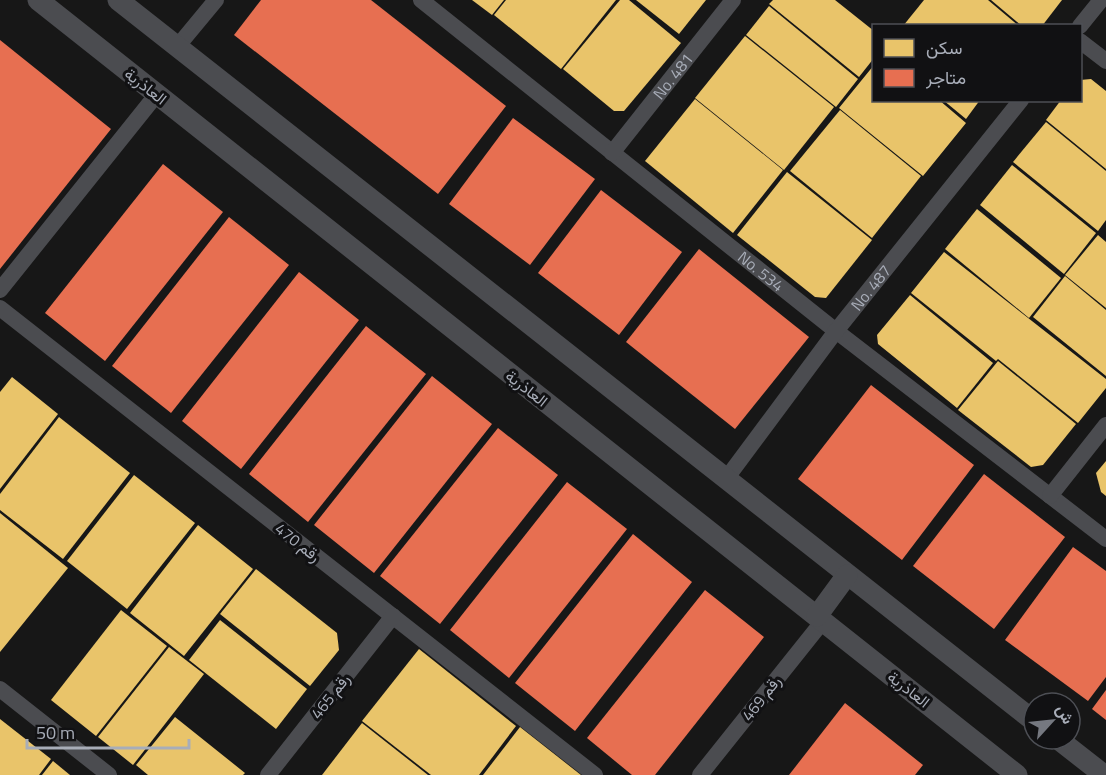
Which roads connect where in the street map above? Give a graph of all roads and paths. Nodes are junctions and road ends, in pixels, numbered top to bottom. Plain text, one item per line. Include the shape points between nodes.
1 (38, 0) edge
2 (118, 0) edge
3 (216, 0) edge
4 (421, 0) edge
5 (733, 0) edge
6 (1101, 0) edge
7 (1082, 24) edge
8 (1082, 43) edge
9 (177, 47) junction
10 (1106, 61) edge
11 (157, 94) junction
12 (1019, 102) edge
13 (612, 153) junction
14 (0, 290) edge
15 (0, 309) edge
16 (836, 331) junction
17 (1106, 425) edge
18 (726, 479) junction
19 (1050, 496) junction
20 (1106, 538) edge
21 (847, 575) junction
22 (393, 616) junction
23 (820, 619) junction
24 (0, 689) edge
25 (1022, 712) edge
26 (1073, 751) edge
27 (110, 775) edge
28 (268, 775) edge
29 (595, 775) edge
30 (700, 775) edge
31 (1017, 775) edge
32 (1104, 775) edge

1 - 11 street, العاذرية
2 - 9 street
3 - 9 street
4 - 13 street, No. 534
5 - 13 street, No. 481
6 - 7 street
8 - 10 street
9 - 18 street
11 - 14 street
11 - 23 street, العاذرية
12 - 16 street, No. 487
13 - 16 street, No. 534
15 - 22 street, رقم 470
16 - 18 street, No. 487
16 - 19 street, No. 534
17 - 19 street
18 - 21 street
19 - 20 street, No. 534
21 - 23 street
21 - 25 street
22 - 28 street, رقم 465
22 - 29 street, رقم 470
23 - 30 street, رقم 469
23 - 31 street, العاذرية
24 - 27 street
26 - 32 street

